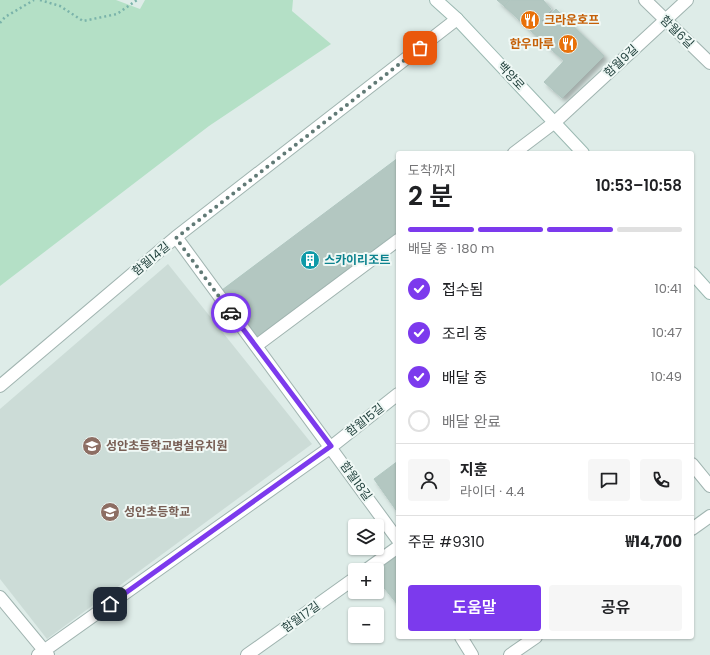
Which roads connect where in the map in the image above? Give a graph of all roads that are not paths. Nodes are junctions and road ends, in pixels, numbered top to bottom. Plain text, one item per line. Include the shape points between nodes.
1 (436, 0) edge
2 (645, 0) edge
3 (687, 0) edge
4 (457, 19) junction
5 (665, 21) junction
6 (710, 63) edge
7 (555, 122) junction
8 (517, 151) edge
9 (581, 151) edge
10 (176, 238) junction
11 (396, 241) edge
12 (694, 275) edge
13 (710, 293) edge
14 (256, 346) junction
15 (0, 386) edge
16 (396, 396) edge
17 (331, 446) junction
18 (694, 466) edge
19 (710, 486) edge
20 (710, 516) edge
21 (694, 528) edge
22 (396, 537) edge
23 (396, 548) edge
24 (376, 563) edge
25 (348, 583) edge
26 (0, 598) edge
27 (462, 639) edge
28 (533, 639) edge
29 (44, 654) edge
30 (247, 655) edge
31 (472, 655) edge
32 (510, 655) edge

1 - 4 street, 백양로
2 - 5 street, 함월6길
3 - 5 street, 함월9길
4 - 7 street, 백양로
4 - 10 street, 함월14길
5 - 6 street, 함월6길
5 - 7 street, 함월9길
7 - 8 street
7 - 9 street, 백양로
10 - 14 street, 함월18길
10 - 15 street, 함월14길
11 - 14 street
12 - 13 street
14 - 17 street, 함월18길
16 - 17 street, 함월15길
17 - 22 street, 함월18길
17 - 29 street, 함월15길
18 - 19 street
20 - 21 street
23 - 24 street
25 - 30 street, 함월17길
26 - 29 street
27 - 31 street
28 - 32 street

